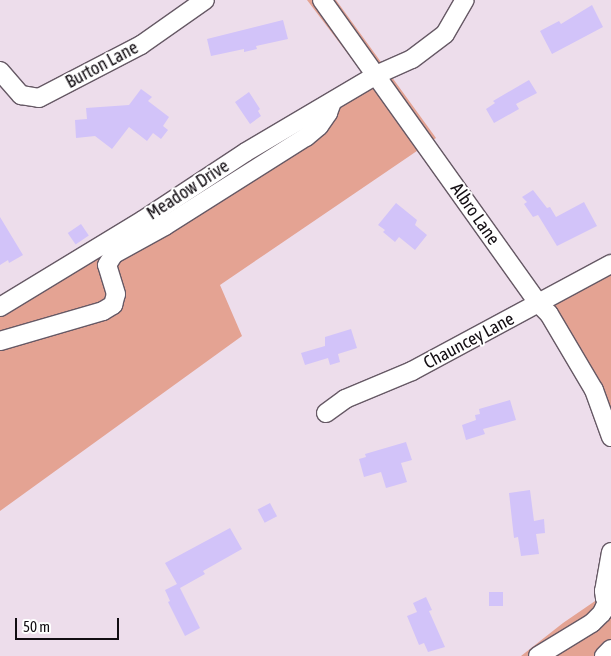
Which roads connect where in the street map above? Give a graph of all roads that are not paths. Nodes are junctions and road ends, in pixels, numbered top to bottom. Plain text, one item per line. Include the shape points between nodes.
1 (205, 0) edge
2 (322, 0) edge
3 (465, 0) edge
4 (0, 71) edge
5 (376, 75) junction
6 (332, 102) junction
7 (611, 264) edge
8 (539, 304) junction
9 (0, 306) edge
10 (0, 341) edge
11 (326, 413) dead end
12 (611, 437) edge
13 (611, 552) edge
14 (609, 605) edge
15 (611, 649) edge
16 (538, 656) edge
17 (604, 656) edge

1 - 4 street, Burton Lane via 141,44 39,98 21,95
2 - 5 street, Albro Lane
3 - 5 street, Meadow Drive via 445,34 412,59
5 - 6 street, Meadow Drive
5 - 8 street, Albro Lane
6 - 9 street, Meadow Drive
6 - 10 street via 328,113 306,137 165,226 114,254 107,265 116,294 113,305 103,311
7 - 8 street, Chauncey Lane
8 - 11 street, Chauncey Lane via 412,370 345,399
8 - 12 street, Albro Lane via 549,314 594,390
13 - 14 street via 604,591
14 - 16 street via 592,623
15 - 17 street

